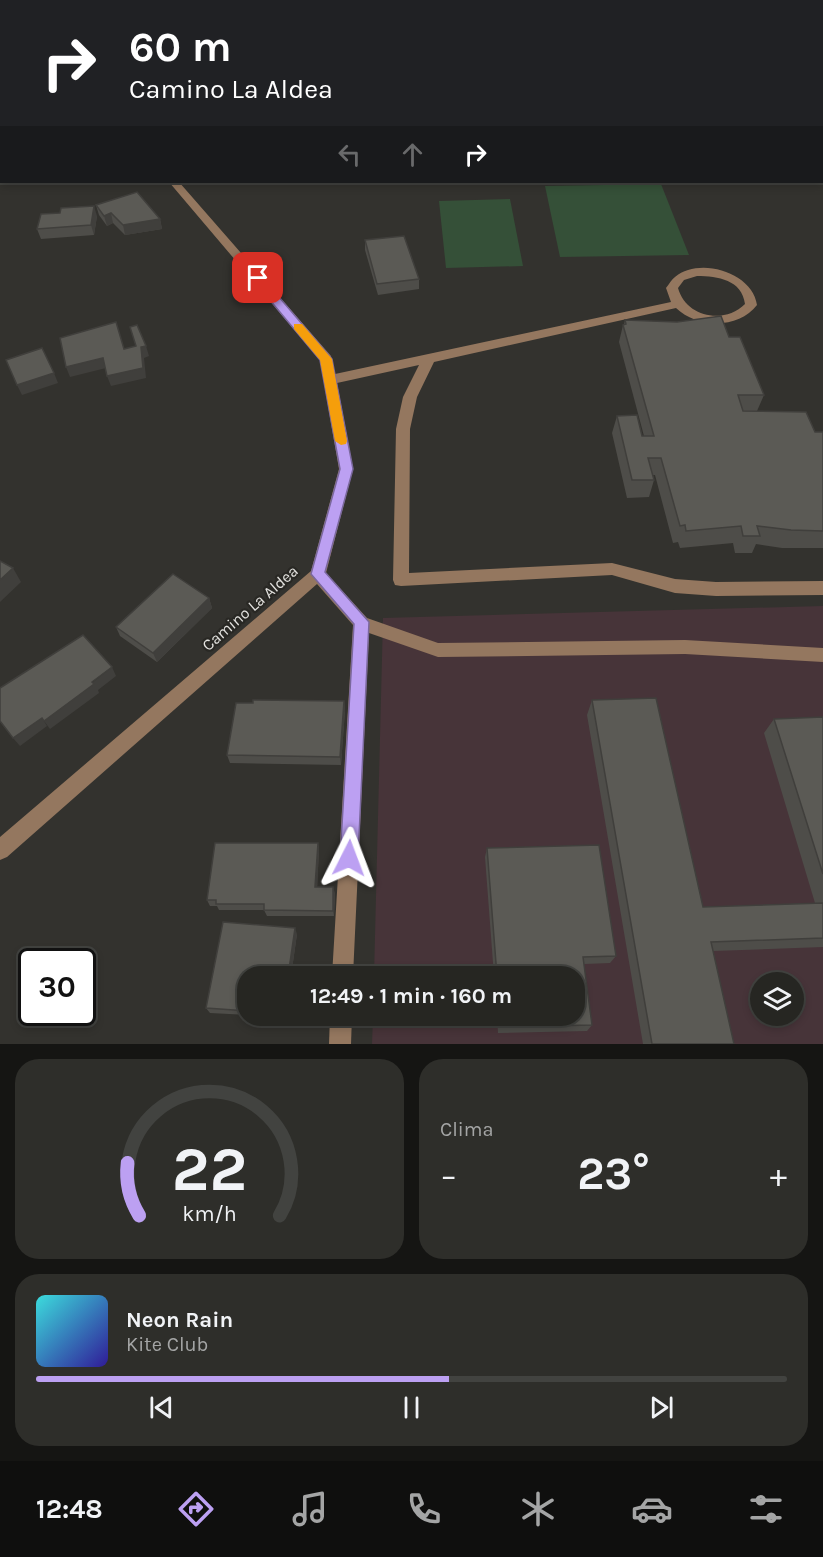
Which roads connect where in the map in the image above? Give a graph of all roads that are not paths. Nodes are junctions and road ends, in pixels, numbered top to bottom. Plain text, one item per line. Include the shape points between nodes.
1 (175, 183) edge
2 (679, 304) junction
3 (429, 358) junction
4 (330, 380) junction
5 (318, 574) junction
6 (823, 588) edge
7 (361, 622) junction
8 (823, 655) edge
9 (0, 850) edge
10 (344, 966) edge
11 (341, 1026) edge
12 (340, 1044) edge

1 - 4 street, Camino La Aldea via 326,359
2 - 2 street via 700,316 722,319 747,310 751,298 743,286 727,276 696,272 675,283 673,295
2 - 3 street
3 - 4 street
3 - 6 street via 410,397 403,429 401,579 612,568 675,586 716,590
4 - 5 street, Camino La Aldea via 346,469
5 - 7 street
5 - 9 street, Camino La Aldea
7 - 8 street via 438,650 685,647
7 - 10 street
11 - 12 street

